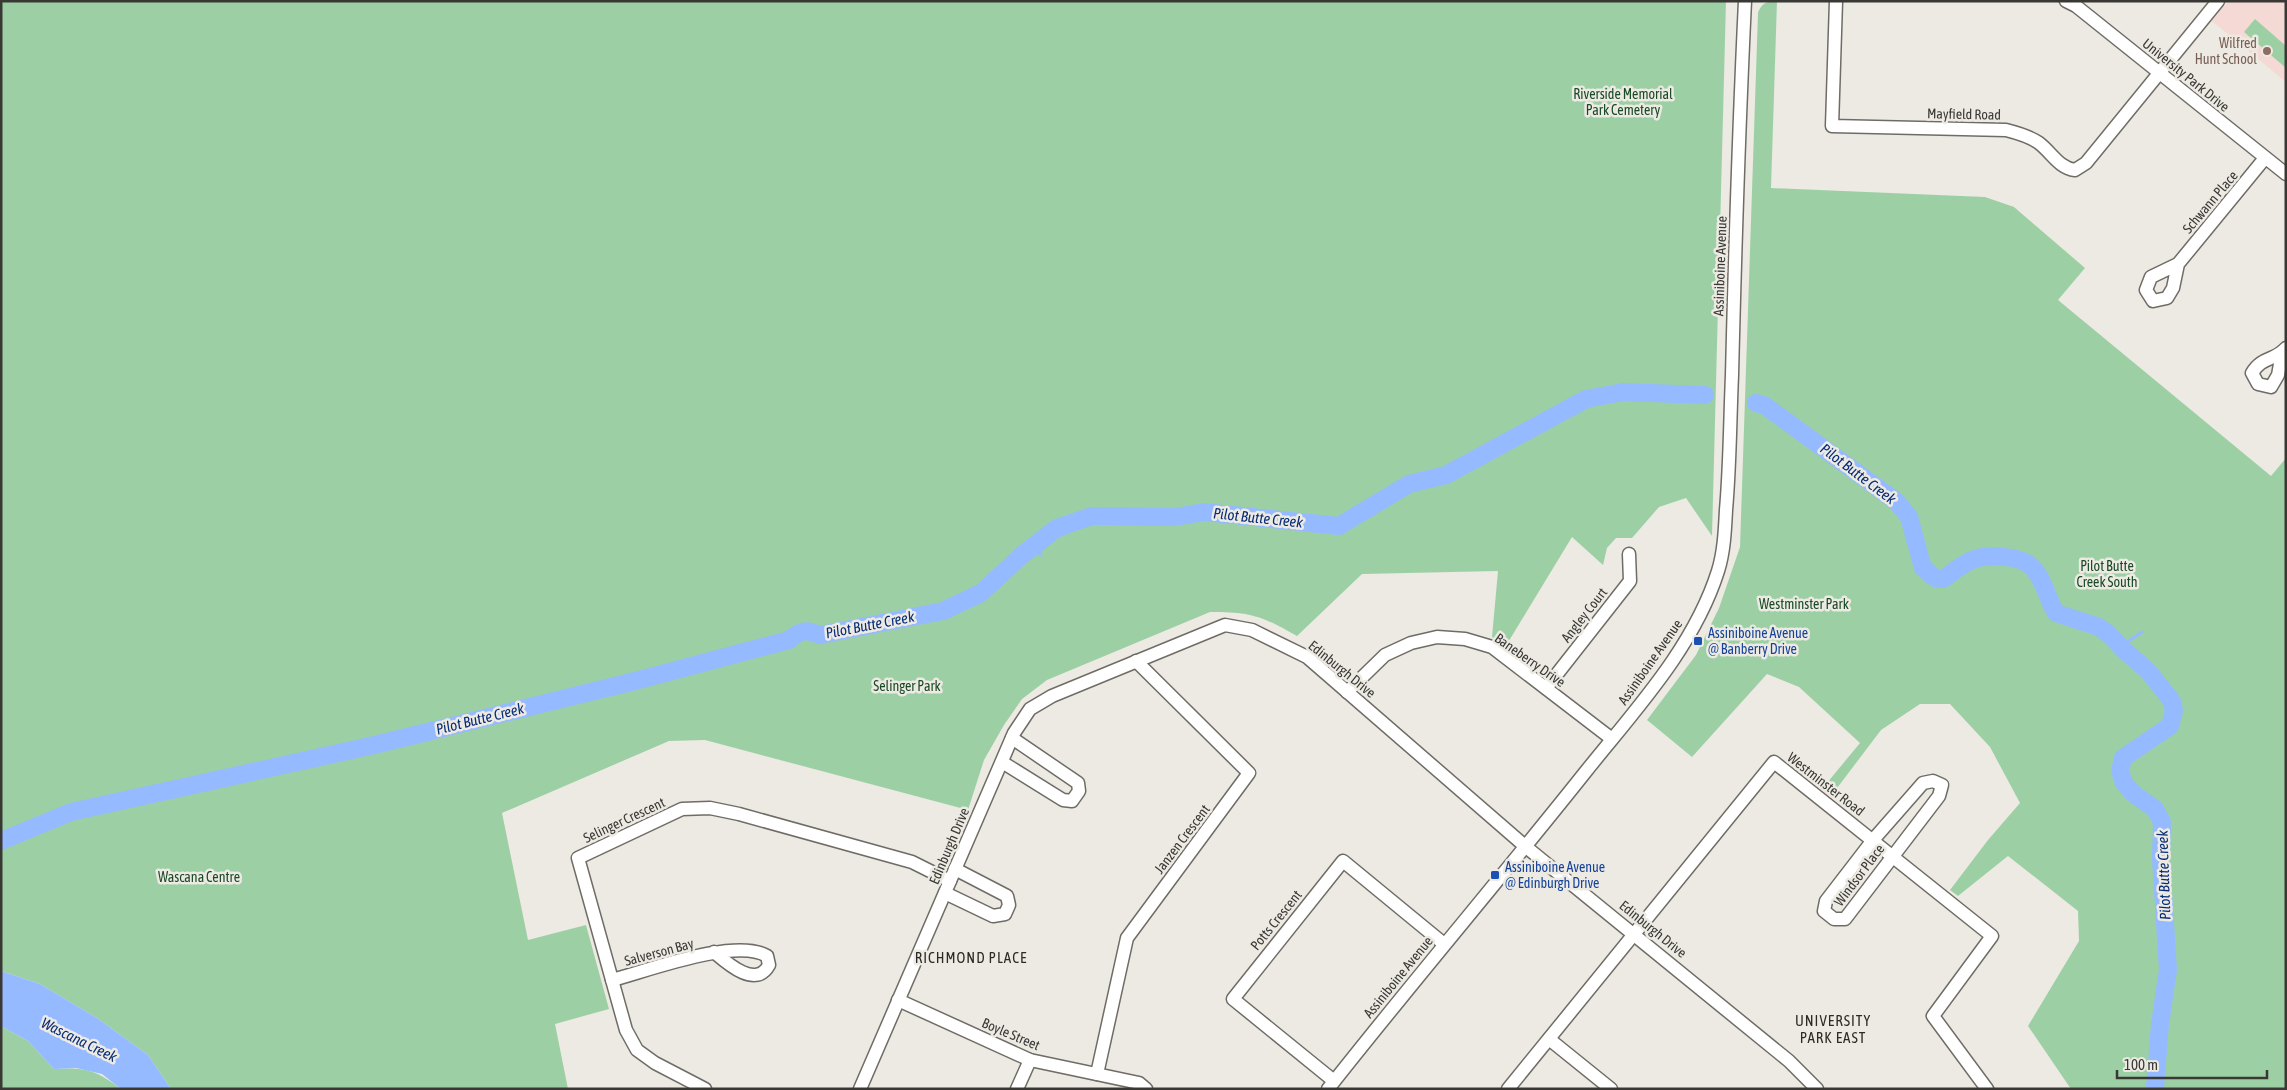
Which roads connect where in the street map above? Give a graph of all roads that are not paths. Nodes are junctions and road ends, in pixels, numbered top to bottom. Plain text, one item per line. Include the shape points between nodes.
1 (1745, 1) edge
2 (1836, 1) edge
3 (2066, 1) edge
4 (2218, 1) edge
5 (2160, 72) junction
6 (2265, 158) junction
7 (2286, 174) edge
8 (2178, 264) dead end
9 (1629, 554) dead end
10 (1136, 661) junction
11 (1546, 688) junction
12 (1348, 692) junction
13 (1012, 738) junction
14 (1612, 739) junction
15 (1002, 762) junction
16 (1873, 840) junction
17 (1526, 847) junction
18 (1892, 856) junction
19 (953, 875) junction
20 (945, 893) junction
21 (1634, 933) junction
22 (1444, 944) junction
23 (714, 952) dead end
24 (612, 980) junction
25 (898, 1000) junction
26 (1549, 1038) junction
27 (1030, 1060) junction
28 (1096, 1074) junction
29 (1331, 1085) edge
30 (705, 1089) edge
31 (860, 1089) edge
32 (1018, 1089) edge
33 (1146, 1089) edge
34 (1508, 1089) edge
35 (1610, 1089) edge
36 (1817, 1089) edge
37 (1987, 1089) edge

1 - 14 street, Assiniboine Avenue via 1728,482 1719,569 1691,632
2 - 5 street, Mayfield Road via 1832,126 2006,130 2024,134 2040,144 2066,169 2076,170 2086,163
3 - 5 street, University Park Drive
4 - 5 street, Mayfield Road
5 - 6 street, University Park Drive
6 - 7 street, University Park Drive
6 - 8 street, Schwann Place
9 - 11 street, Angley Court via 1630,582
10 - 12 street, Edinburgh Drive via 1225,625 1252,630 1307,657
10 - 13 street, Edinburgh Drive via 1052,696 1030,709
10 - 28 street, Janzen Crescent via 1249,773 1127,938
11 - 12 street, Baneberry Drive via 1492,647 1465,638 1437,637 1411,643 1385,655
11 - 14 street, Baneberry Drive
12 - 17 street, Edinburgh Drive
13 - 15 street, Edinburgh Drive
13 - 15 street via 1078,783 1079,791 1072,802 1063,800
14 - 17 street, Assiniboine Avenue
15 - 19 street, Edinburgh Drive
16 - 18 street, Westminster Road
16 - 18 street, Windsor Place via 1923,783 1933,781 1942,785 1939,796
16 - 18 street, Windsor Place via 1826,901 1824,912 1834,919 1844,919
16 - 21 street, Westminster Road via 1774,762
17 - 21 street, Edinburgh Drive
17 - 22 street, Assiniboine Avenue
18 - 37 street, Westminster Road via 1992,936 1933,1016
19 - 20 street, Edinburgh Drive
19 - 20 street via 1007,896 1009,905 1004,914 993,916
19 - 24 street, Selinger Crescent via 739,814 710,808 682,810 578,858
20 - 25 street, Edinburgh Drive
21 - 26 street, Westminster Road
21 - 36 street, Edinburgh Drive via 1789,1061
22 - 29 street, Assiniboine Avenue
22 - 29 street, Potts Crescent via 1343,861 1233,999
23 - 24 street, Salverson Bay
24 - 30 street, Selinger Crescent via 626,1030 637,1050
25 - 27 street, Boyle Street
25 - 31 street, Edinburgh Drive
26 - 34 street, Westminster Road
26 - 35 street
27 - 28 street, Boyle Street
27 - 32 street
28 - 33 street, Boyle Street via 1139,1083

